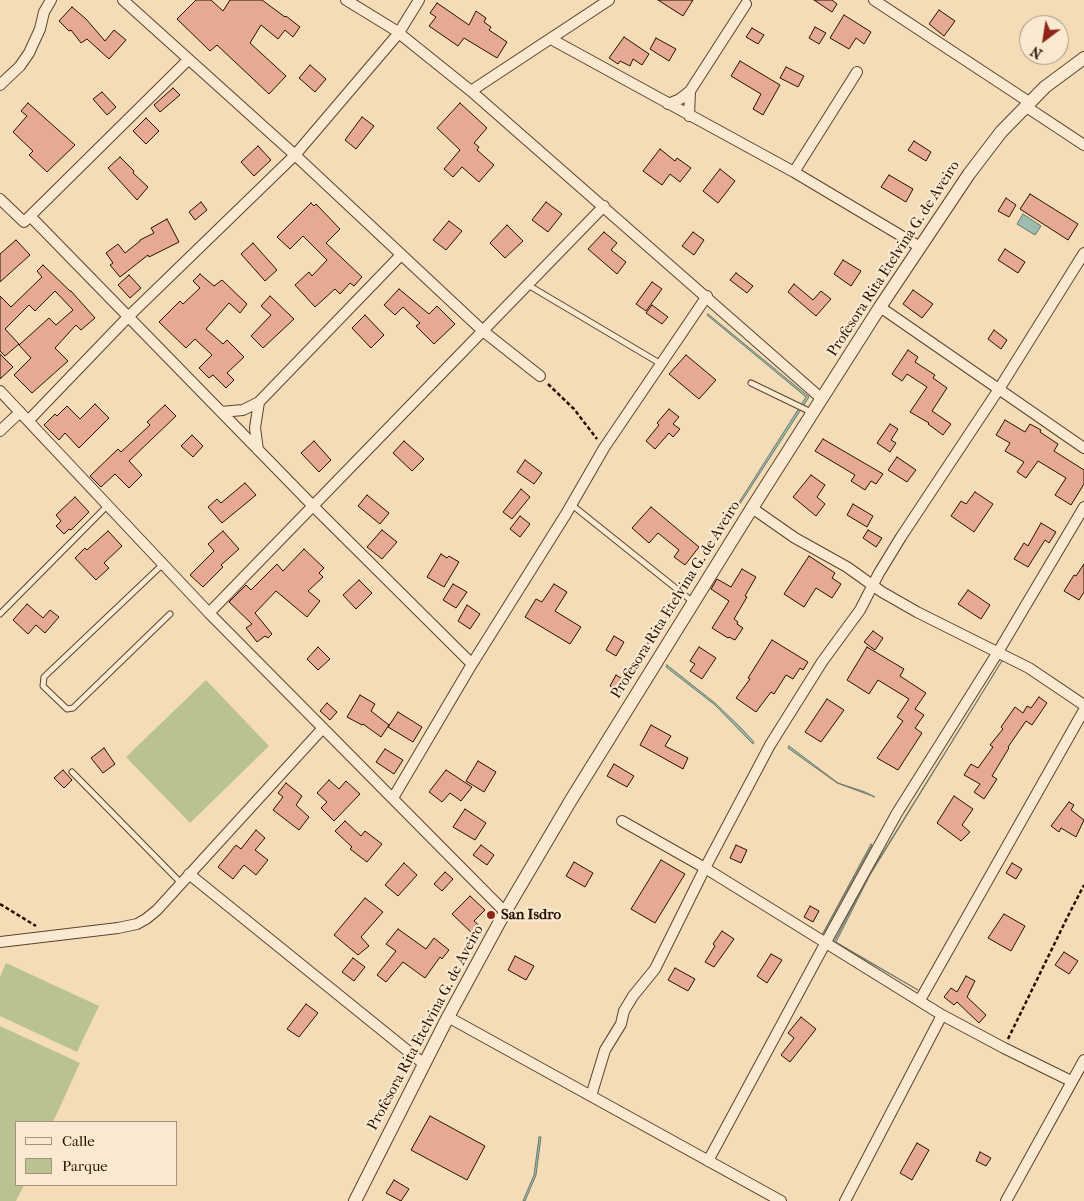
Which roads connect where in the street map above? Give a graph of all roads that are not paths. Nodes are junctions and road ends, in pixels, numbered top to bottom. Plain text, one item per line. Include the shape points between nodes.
1 (51, 0) edge
2 (123, 0) edge
3 (346, 0) edge
4 (419, 0) edge
5 (874, 0) edge
6 (606, 1) edge
7 (746, 4) dead end
8 (398, 34) junction
9 (551, 39) junction
10 (1084, 58) edge
11 (188, 60) junction
12 (857, 72) dead end
13 (0, 85) edge
14 (471, 91) junction
15 (690, 91) junction
16 (668, 104) junction
17 (1027, 104) junction
18 (689, 116) junction
19 (1084, 145) edge
20 (295, 155) junction
21 (794, 172) junction
22 (0, 199) edge
23 (604, 206) junction
24 (30, 216) junction
25 (920, 248) junction
26 (1084, 253) edge
27 (401, 256) junction
28 (528, 284) junction
29 (707, 296) junction
30 (880, 307) junction
31 (129, 316) junction
32 (483, 331) junction
33 (661, 364) junction
34 (540, 376) road end
35 (751, 384) dead end
36 (999, 389) junction
37 (0, 391) edge
38 (822, 398) junction
39 (259, 402) junction
40 (20, 412) junction
41 (221, 412) junction
42 (813, 413) junction
43 (29, 420) junction
44 (0, 431) edge
45 (1084, 448) edge
46 (258, 450) junction
47 (572, 505) junction
48 (107, 506) junction
49 (313, 506) junction
50 (1084, 506) edge
51 (752, 508) junction
52 (163, 564) junction
53 (873, 586) junction
54 (694, 602) junction
55 (210, 613) junction
56 (0, 614) edge
57 (170, 614) dead end
58 (998, 652) junction
59 (472, 664) junction
60 (1084, 705) edge
61 (1084, 710) edge
62 (323, 728) junction
63 (72, 772) dead end
64 (393, 798) junction
65 (622, 821) dead end
66 (705, 868) junction
67 (190, 874) junction
68 (181, 883) junction
69 (505, 912) junction
70 (0, 942) edge
71 (826, 942) junction
72 (920, 1000) junction
73 (942, 1015) junction
74 (448, 1018) junction
75 (1084, 1060) edge
76 (424, 1064) junction
77 (1072, 1081) junction
78 (591, 1096) junction
79 (708, 1161) junction
80 (355, 1201) edge
81 (781, 1201) edge
82 (845, 1201) edge
83 (1006, 1201) edge

1 - 13 street via 29,53
2 - 11 street
3 - 8 street
4 - 8 street
5 - 17 street
6 - 9 street
7 - 15 street
8 - 14 street
8 - 20 street
9 - 14 street
9 - 16 street
10 - 17 street, Profesora Rita Etelvina G. de Aveiro
11 - 20 street
11 - 24 street
12 - 21 street
14 - 23 street
15 - 16 street
15 - 18 street
16 - 18 street
17 - 19 street
17 - 25 street, Profesora Rita Etelvina G. de Aveiro via 969,174
18 - 21 street
20 - 27 street
20 - 31 street
21 - 25 street
22 - 24 street via 22,221
23 - 28 street
23 - 29 street
24 - 31 street
25 - 30 street, Profesora Rita Etelvina G. de Aveiro
26 - 36 street
27 - 32 street
27 - 39 street
28 - 32 street
28 - 33 lane
29 - 33 street
29 - 38 street
30 - 36 street
30 - 38 street, Profesora Rita Etelvina G. de Aveiro
31 - 41 street
31 - 43 street
32 - 34 street
32 - 49 street
33 - 47 street via 604,448
35 - 42 lane
36 - 45 street
36 - 53 street
37 - 40 street
38 - 42 street, Profesora Rita Etelvina G. de Aveiro
39 - 41 street via 243,410
39 - 46 street via 255,428
40 - 43 street
40 - 44 street
41 - 46 street
42 - 51 street, Profesora Rita Etelvina G. de Aveiro
43 - 48 street
46 - 49 street
47 - 54 lane
47 - 59 street
48 - 52 street
48 - 56 lane
49 - 55 street
49 - 59 street
50 - 58 street
51 - 53 street
51 - 54 street, Profesora Rita Etelvina G. de Aveiro
52 - 55 street
52 - 57 lane via 44,677 44,686 67,709 73,708
53 - 58 street
53 - 66 street via 852,623 782,724
54 - 69 street, Profesora Rita Etelvina G. de Aveiro
55 - 62 street
58 - 60 street via 1029,668
58 - 71 street via 897,813
59 - 64 street
61 - 72 street
62 - 64 street
62 - 67 street
63 - 68 lane
64 - 69 street
65 - 66 street
66 - 71 street
66 - 78 street via 655,969 629,1002 621,1024 604,1050
67 - 68 street
67 - 76 street
68 - 70 street via 157,910 137,924
69 - 74 street, Profesora Rita Etelvina G. de Aveiro
71 - 72 street
71 - 79 street
72 - 73 street
73 - 77 street
73 - 82 street
74 - 76 street, Profesora Rita Etelvina G. de Aveiro
74 - 78 street
75 - 77 street
76 - 80 street, Profesora Rita Etelvina G. de Aveiro
77 - 83 street
78 - 79 street
79 - 81 street

